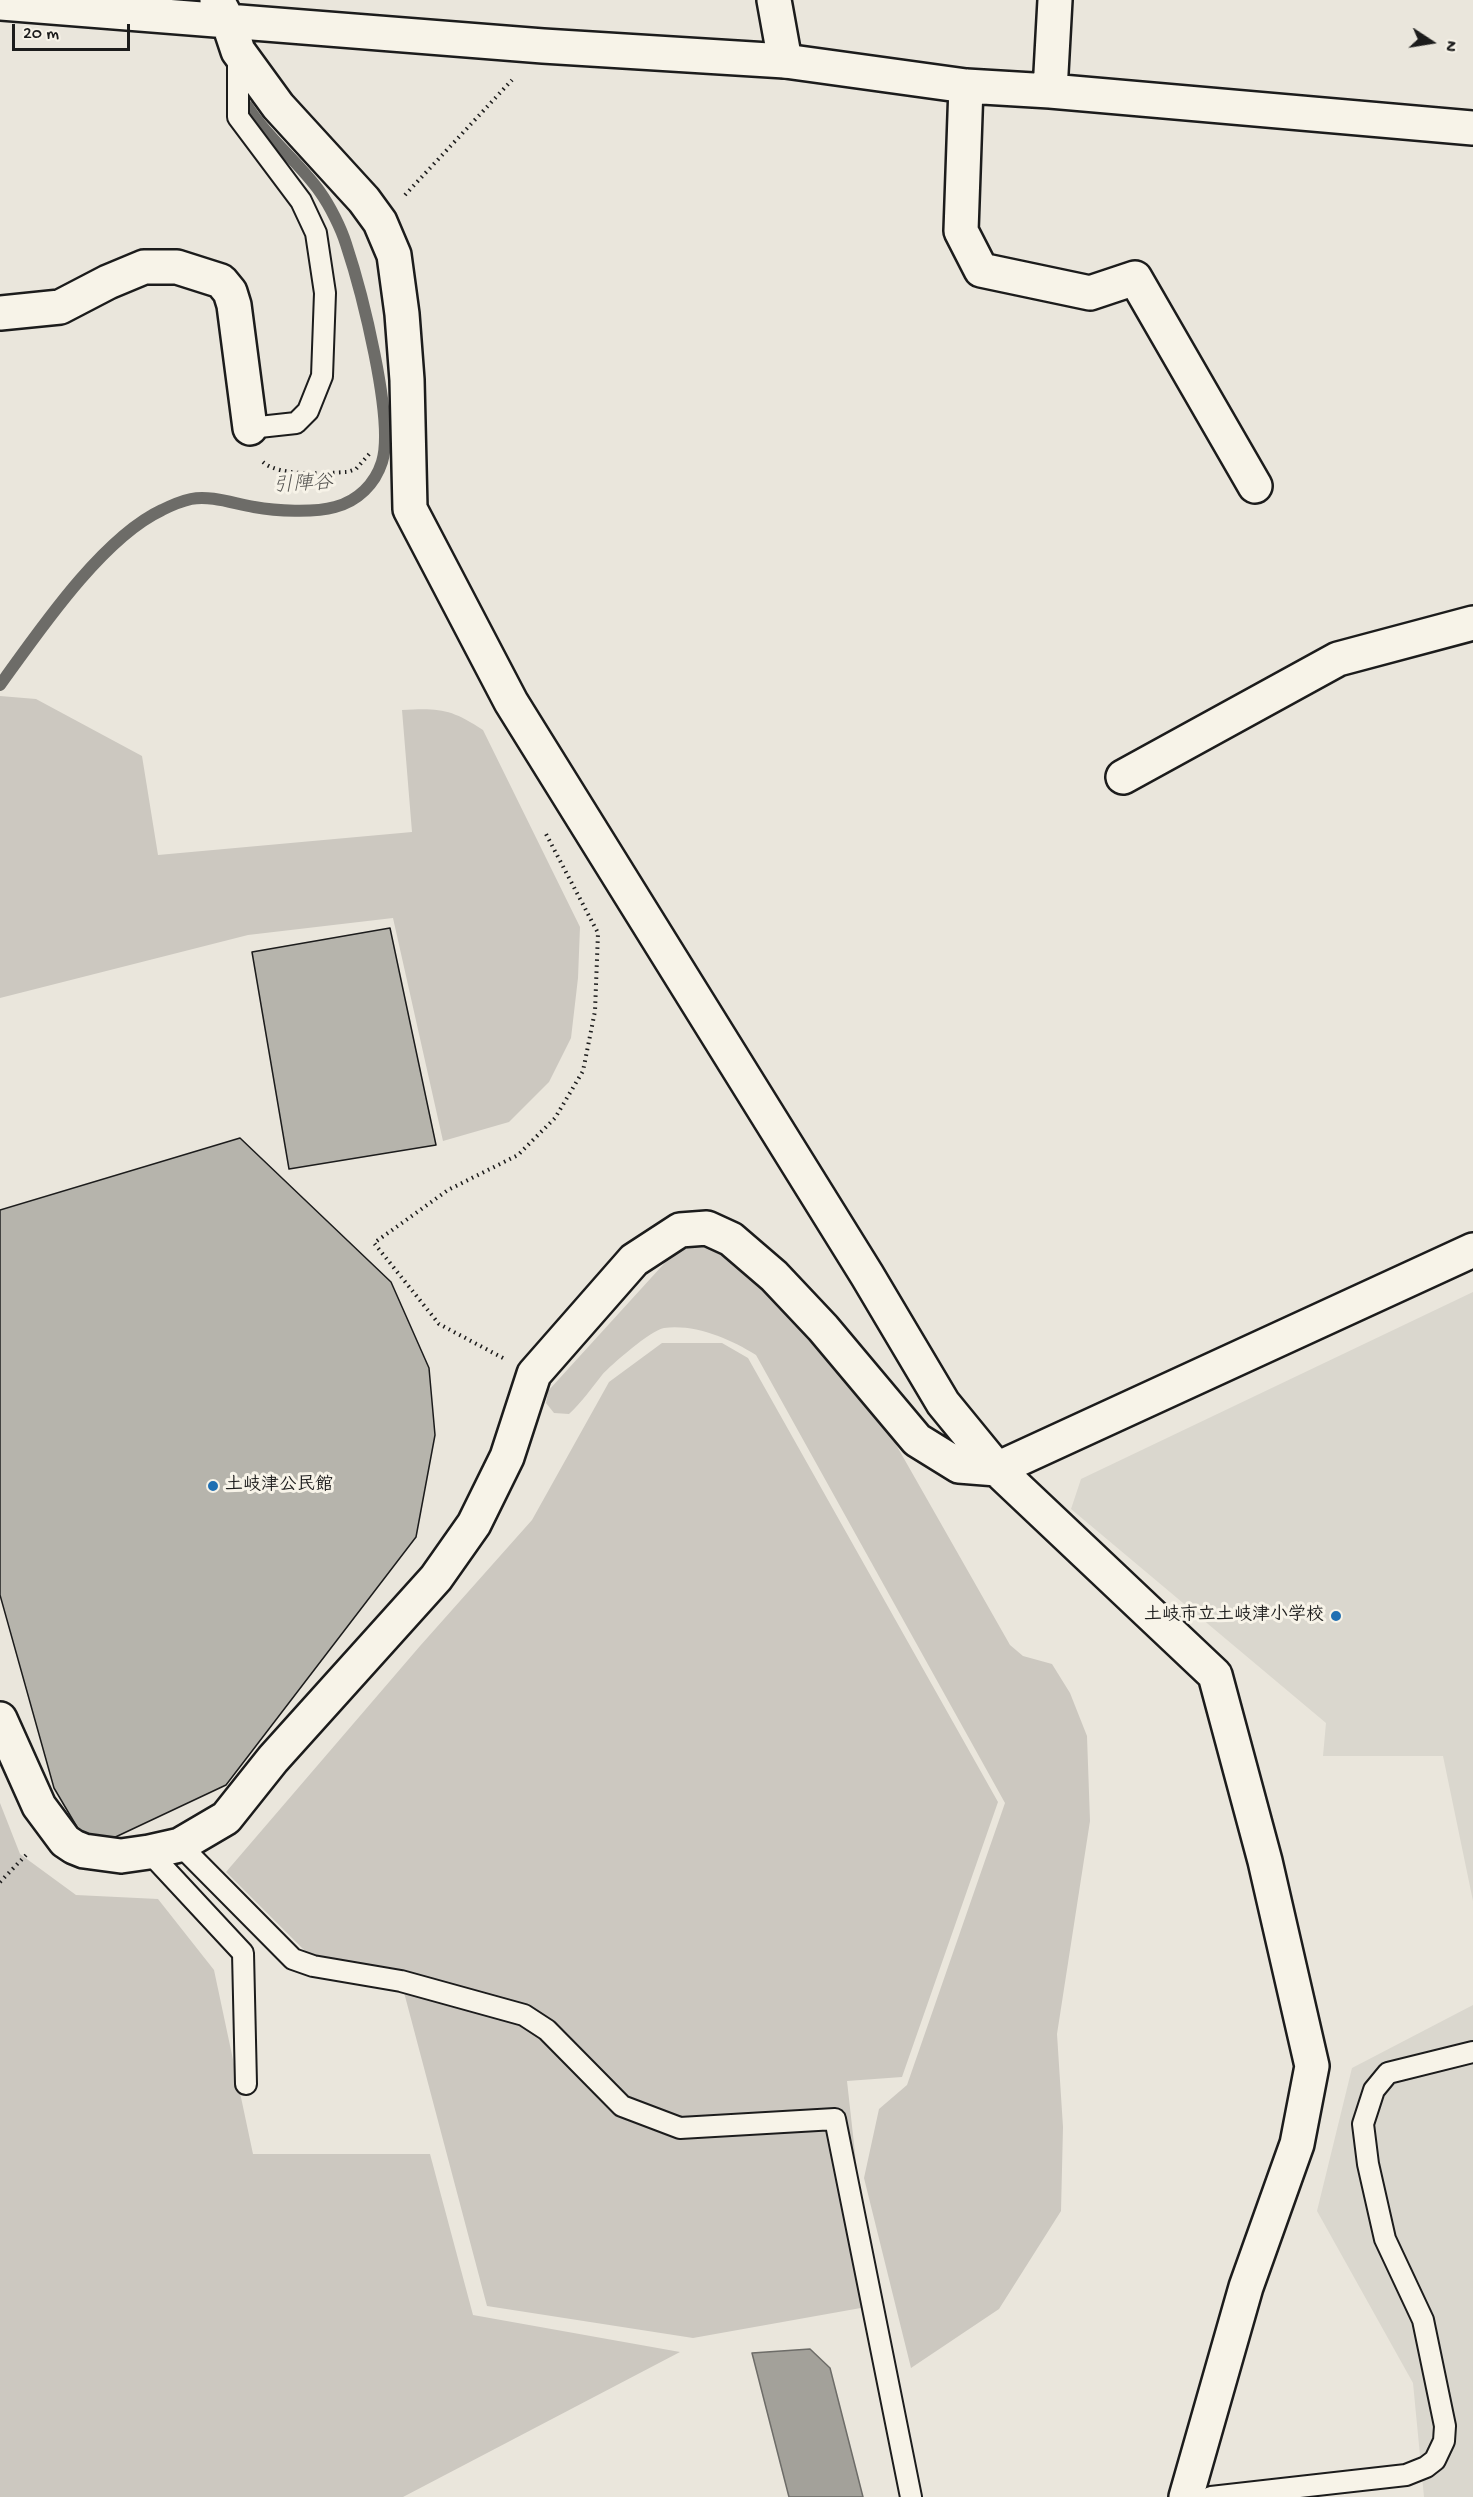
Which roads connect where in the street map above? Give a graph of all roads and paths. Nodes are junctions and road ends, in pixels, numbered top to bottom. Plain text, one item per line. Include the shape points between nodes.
1 (774, 0) edge
2 (1055, 0) edge
3 (0, 3) edge
4 (222, 10) edge
5 (543, 46) junction
6 (238, 51) junction
7 (785, 61) junction
8 (966, 86) junction
9 (1050, 91) junction
10 (1473, 128) edge
11 (380, 222) junction
12 (0, 313) edge
13 (250, 428) junction
14 (380, 453) dead end
15 (1255, 486) dead end
16 (1473, 623) edge
17 (1123, 777) dead end
18 (545, 830) dead end
19 (1473, 1250) edge
20 (534, 1374) junction
21 (997, 1470) junction
22 (0, 1719) edge
23 (164, 1848) junction
24 (1473, 2052) edge
25 (246, 2084) dead end
26 (911, 2497) edge
27 (1186, 2497) edge
28 (1211, 2497) edge

1 - 7 street
2 - 9 street
3 - 4 street
4 - 5 street
4 - 6 street
5 - 7 street
5 - 11 path
6 - 11 street via 278,106 337,168
6 - 13 lane via 238,117 301,201 316,233 325,293 322,376 308,411 296,423
7 - 8 street
8 - 9 street
8 - 15 street via 961,231 981,270 1090,293 1135,278
9 - 10 street
11 - 21 street via 394,255 402,314 410,509 500,708 867,1275 943,1403
12 - 13 street via 60,307 144,267 177,267 221,281 234,305
13 - 14 path via 262,461 270,468 347,472 356,469 371,452
16 - 17 street via 1338,658
18 - 20 path via 598,933 595,1011 583,1071 555,1118 518,1155 448,1190 374,1243 439,1324
19 - 21 street
20 - 21 street via 634,1260 680,1230 707,1228 731,1239 774,1276 917,1440 959,1466
20 - 23 street via 507,1457 474,1524 436,1578 226,1818
21 - 27 street via 1215,1675 1265,1861 1312,2066 1298,2144 1246,2287
22 - 23 street via 33,1796 65,1841 84,1851 121,1856
23 - 25 lane via 243,1953
23 - 26 lane via 293,1959 401,1981 524,2015 547,2030 622,2106 680,2128 835,2119
24 - 28 lane via 1388,2073 1374,2090 1363,2124 1385,2239 1423,2320 1445,2426 1441,2452 1426,2467 1406,2475

